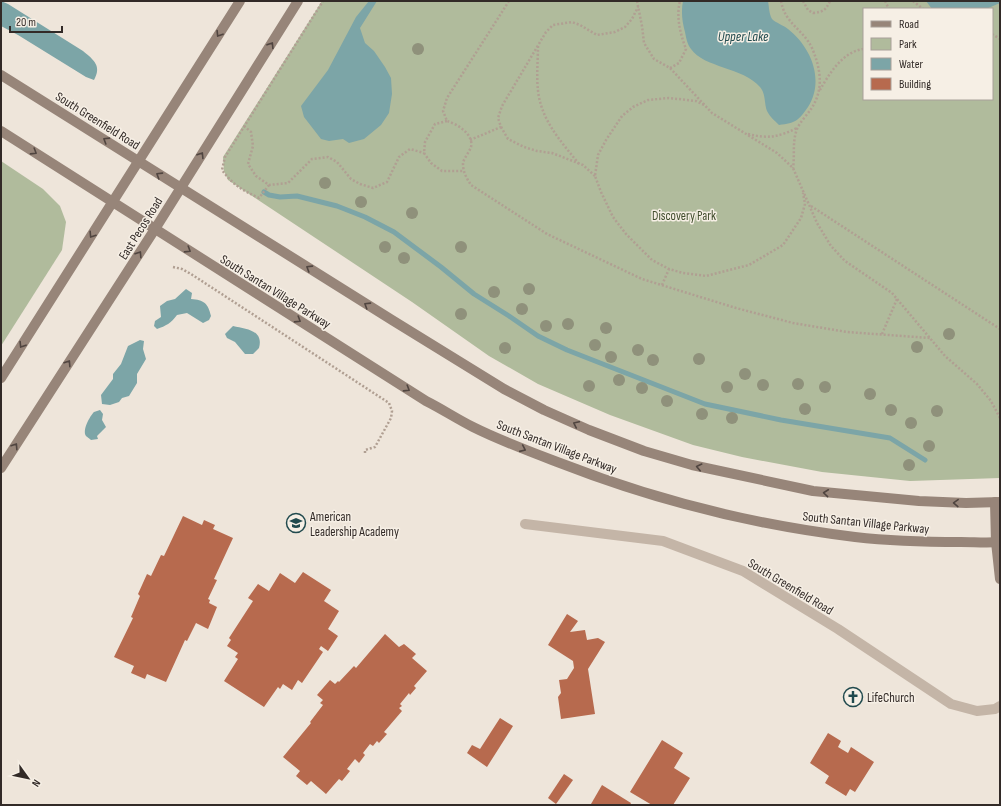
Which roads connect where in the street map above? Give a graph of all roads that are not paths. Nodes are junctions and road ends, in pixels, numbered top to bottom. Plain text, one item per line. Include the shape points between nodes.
1 (240, 1) edge
2 (298, 1) edge
3 (1, 75) edge
4 (1, 131) edge
5 (139, 162) junction
6 (180, 188) junction
7 (113, 202) junction
8 (155, 229) junction
9 (1, 378) edge
10 (1, 468) edge
11 (997, 502) edge
12 (525, 524) dead end
13 (998, 542) edge
14 (1000, 579) edge
15 (1000, 706) edge

1 -> 5 main road
6 -> 2 main road, East Pecos Road
5 -> 3 main road, South Greenfield Road
4 -> 7 main road
6 -> 5 main road, South Greenfield Road
5 - 7 main road
6 - 8 main road, East Pecos Road
11 -> 6 main road, South Santan Village Parkway via 919,501 812,491 692,465 644,451 589,430 504,389
7 - 8 main road
7 -> 9 main road
10 -> 8 main road, East Pecos Road
8 -> 13 main road, South Santan Village Parkway via 426,401 474,427 582,472 716,512 822,533 924,542
11 - 13 main road
12 - 15 street, South Greenfield Road via 663,541 743,571 838,629 951,704 977,711
13 - 14 main road

